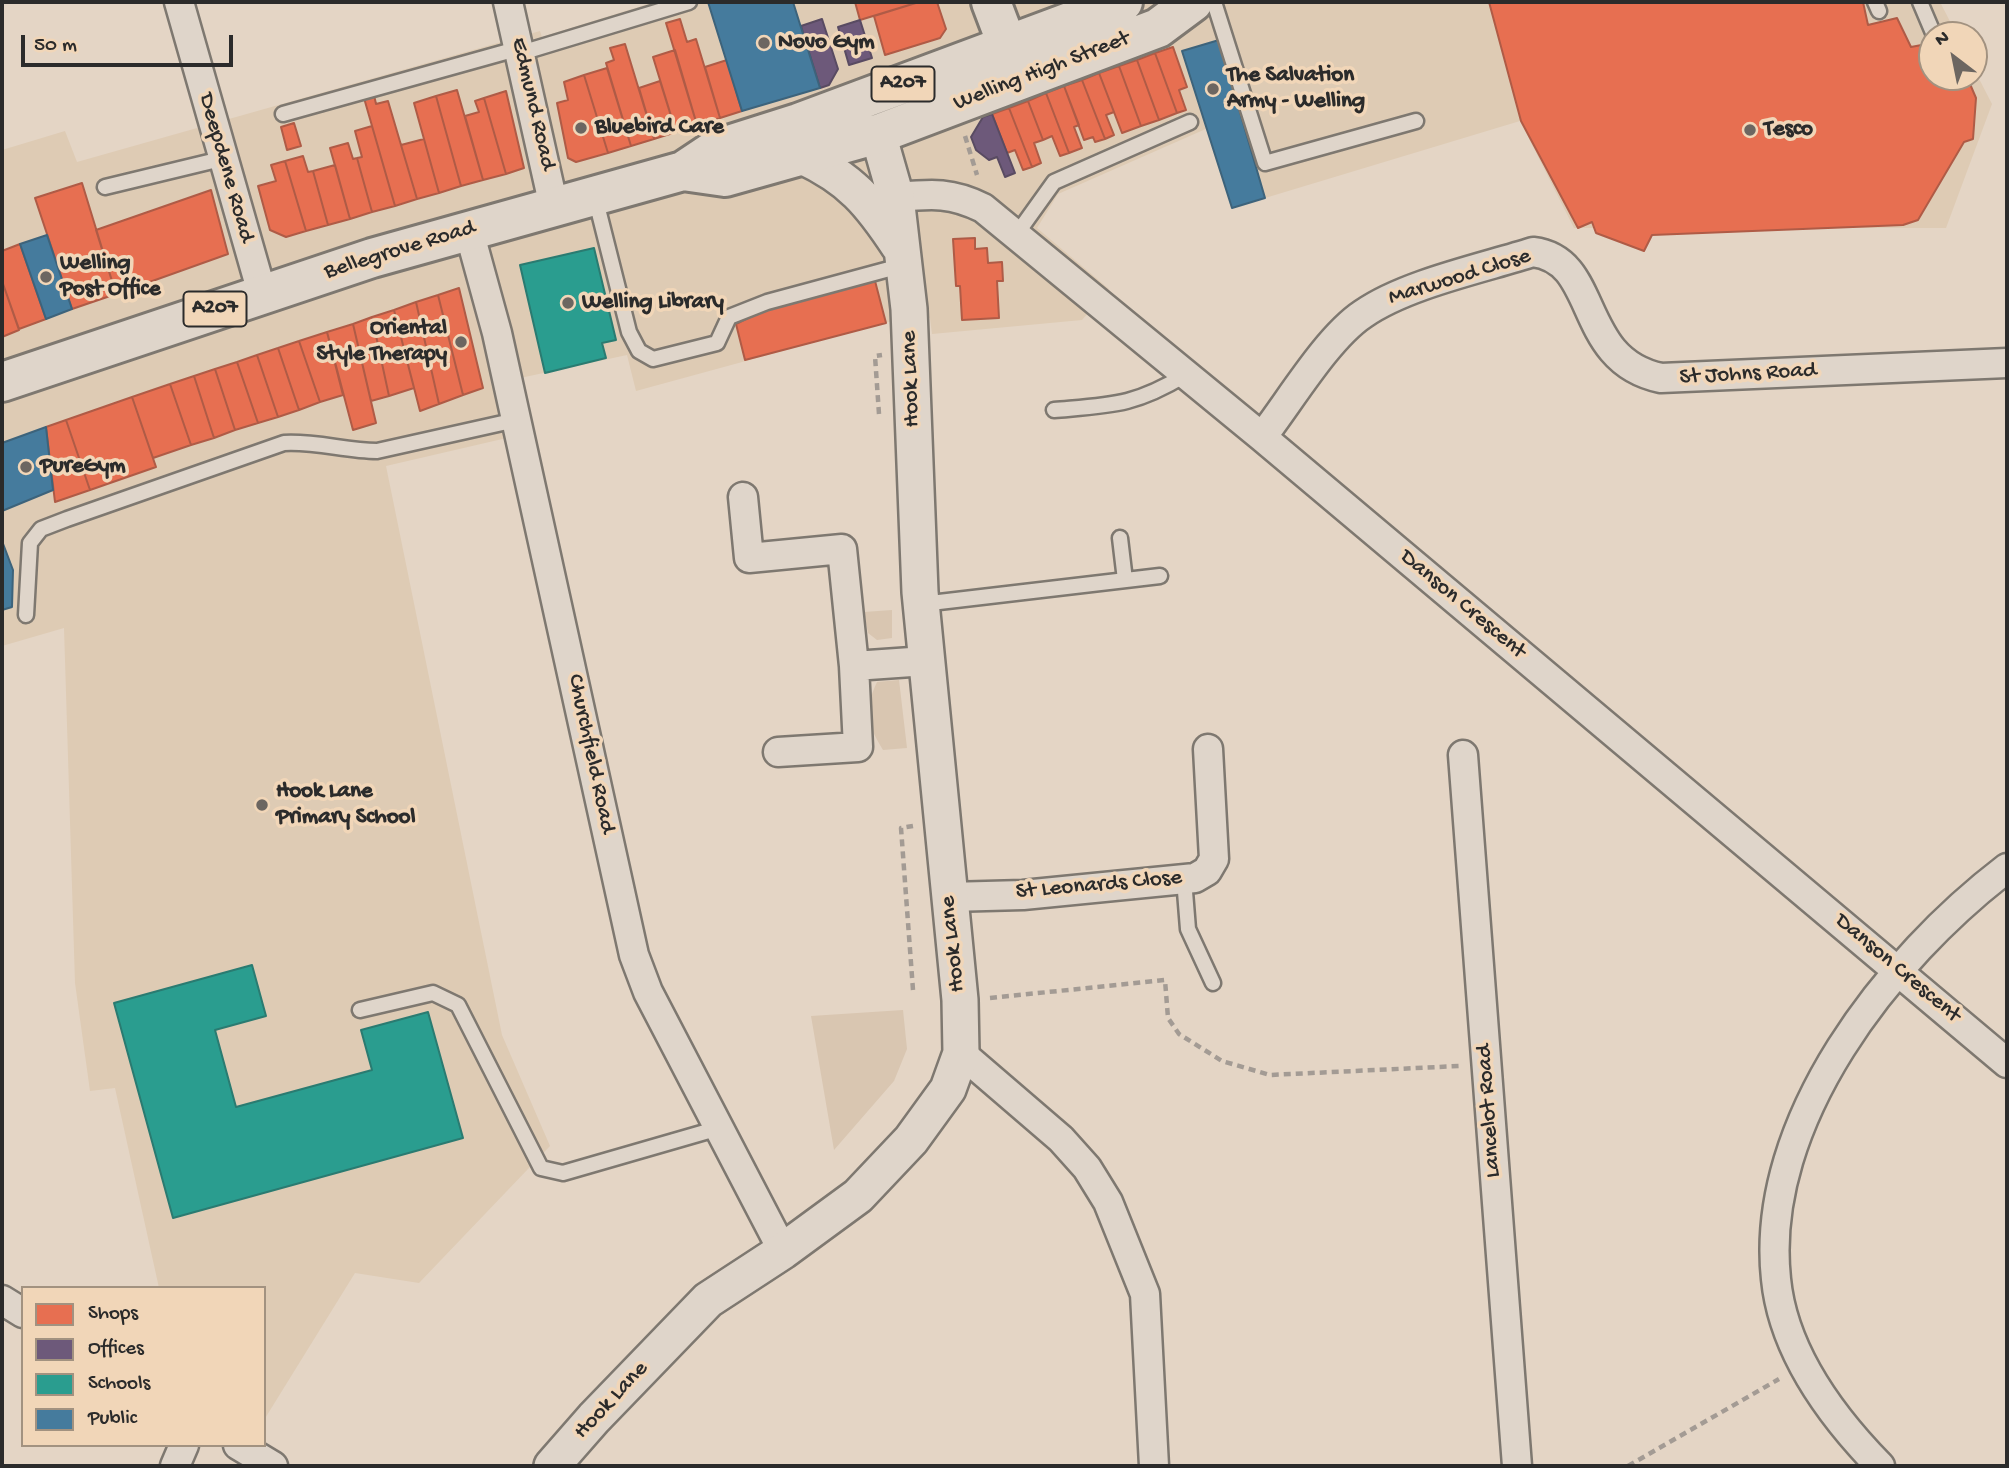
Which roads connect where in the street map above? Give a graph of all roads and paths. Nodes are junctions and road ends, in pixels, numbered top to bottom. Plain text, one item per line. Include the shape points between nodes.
1 (179, 2) edge
2 (508, 2) edge
3 (689, 2) edge
4 (991, 2) edge
5 (1123, 2) edge
6 (1193, 2) edge
7 (1214, 2) edge
8 (1920, 2) edge
9 (1928, 21) edge
10 (1007, 45) junction
11 (520, 50) junction
12 (1021, 80) junction
13 (283, 114) dead end
14 (1416, 121) dead end
15 (1190, 122) dead end
16 (964, 133) dead end
17 (878, 134) junction
18 (800, 140) junction
19 (222, 159) junction
20 (978, 180) dead end
21 (106, 187) dead end
22 (595, 195) junction
23 (896, 197) junction
24 (554, 207) junction
25 (469, 231) junction
26 (1016, 235) junction
27 (1552, 254) joint
28 (902, 257) junction
29 (262, 293) junction
30 (2007, 363) edge
31 (1185, 375) junction
32 (2, 382) edge
33 (1054, 410) dead end
34 (516, 420) junction
35 (1262, 437) junction
36 (743, 497) dead end
37 (1121, 538) dead end
38 (1160, 576) dead end
39 (1125, 580) junction
40 (921, 604) junction
41 (26, 615) dead end
42 (926, 661) junction
43 (854, 666) junction
44 (1208, 749) dead end
45 (778, 752) dead end
46 (1463, 755) dead end
47 (942, 823) junction
48 (2007, 868) edge
49 (1184, 879) junction
50 (949, 897) junction
51 (1899, 971) junction
52 (1213, 984) dead end
53 (913, 990) dead end
54 (978, 999) dead end
55 (359, 1010) dead end
56 (961, 1054) junction
57 (2007, 1063) edge
58 (1467, 1065) dead end
59 (719, 1128) junction
60 (783, 1251) junction
61 (2, 1300) edge
62 (21, 1312) edge
63 (1804, 1364) junction
64 (183, 1447) edge
65 (241, 1447) edge
66 (175, 1466) edge
67 (273, 1466) edge
68 (552, 1466) edge
69 (1154, 1466) edge
70 (1517, 1466) edge
71 (1629, 1466) edge
72 (1880, 1466) edge

1 - 19 street, Deepdene Road
2 - 11 street, Edmund Road
3 - 11 lane
4 - 10 main road
5 - 10 main road, Welling High Street / A207
6 - 12 main road, Welling High Street / A207 via 1158,28
7 - 14 lane via 1265,163
8 - 9 lane
10 - 12 main road
10 - 18 main road, Welling High Street / A207
11 - 13 lane
11 - 24 street, Edmund Road
12 - 17 main road, Welling High Street / A207
15 - 26 lane via 1054,182
16 - 20 path
17 - 18 main road, Welling High Street / A207
17 - 23 street, Hook Lane
18 - 22 main road, Bellegrove Road / A207 via 716,149 683,171
18 - 28 street, Hook Lane via 859,191
19 - 21 lane
19 - 29 street, Deepdene Road
22 - 24 main road, Bellegrove Road / A207
22 - 28 lane via 629,332 639,351 653,359 717,343 729,317
23 - 26 street, Danson Crescent via 959,196 984,208
23 - 28 street, Hook Lane
24 - 25 main road, Bellegrove Road / A207
25 - 29 main road, Bellegrove Road / A207
25 - 34 street, Churchfield Road
26 - 31 street, Danson Crescent
27 - 30 street, St Johns Road via 1568,267 1609,348 1640,374 1661,378
27 - 35 street, Marwood Close via 1533,252 1388,299 1362,314 1342,332
28 - 40 street, Hook Lane via 909,309
29 - 32 main road, Bellegrove Road / A207
31 - 33 lane via 1154,394 1125,404
31 - 35 street, Danson Crescent
34 - 41 lane via 377,451 310,441 284,443 41,529 30,543
34 - 59 street, Churchfield Road via 634,955 648,992
35 - 51 street, Danson Crescent
36 - 43 street via 749,558 842,549
37 - 39 lane
38 - 39 lane
39 - 40 lane
40 - 42 street, Hook Lane
42 - 43 street
42 - 47 street, Hook Lane
43 - 45 street via 858,747
44 - 49 street, St Leonards Close via 1214,859 1207,871
46 - 70 street, Lancelot Road
47 - 50 street, Hook Lane
47 - 53 path via 901,828
48 - 51 street via 1938,928
49 - 50 street, St Leonards Close via 1023,895
49 - 52 lane via 1188,929
50 - 56 street, Hook Lane
51 - 57 street, Danson Crescent
51 - 63 street via 1821,1081 1796,1132 1782,1186 1776,1279 1786,1323
54 - 58 path via 1165,980 1168,1018 1179,1034 1222,1060 1270,1075
55 - 59 lane via 433,993 458,1005 541,1168 563,1173
56 - 60 street, Hook Lane via 948,1089 911,1140 858,1196
56 - 69 street via 1061,1139 1108,1202 1145,1294
59 - 60 street, Churchfield Road
60 - 68 street, Hook Lane via 708,1300
61 - 62 street
63 - 71 path
63 - 72 street via 1828,1406
64 - 66 street
65 - 67 street

